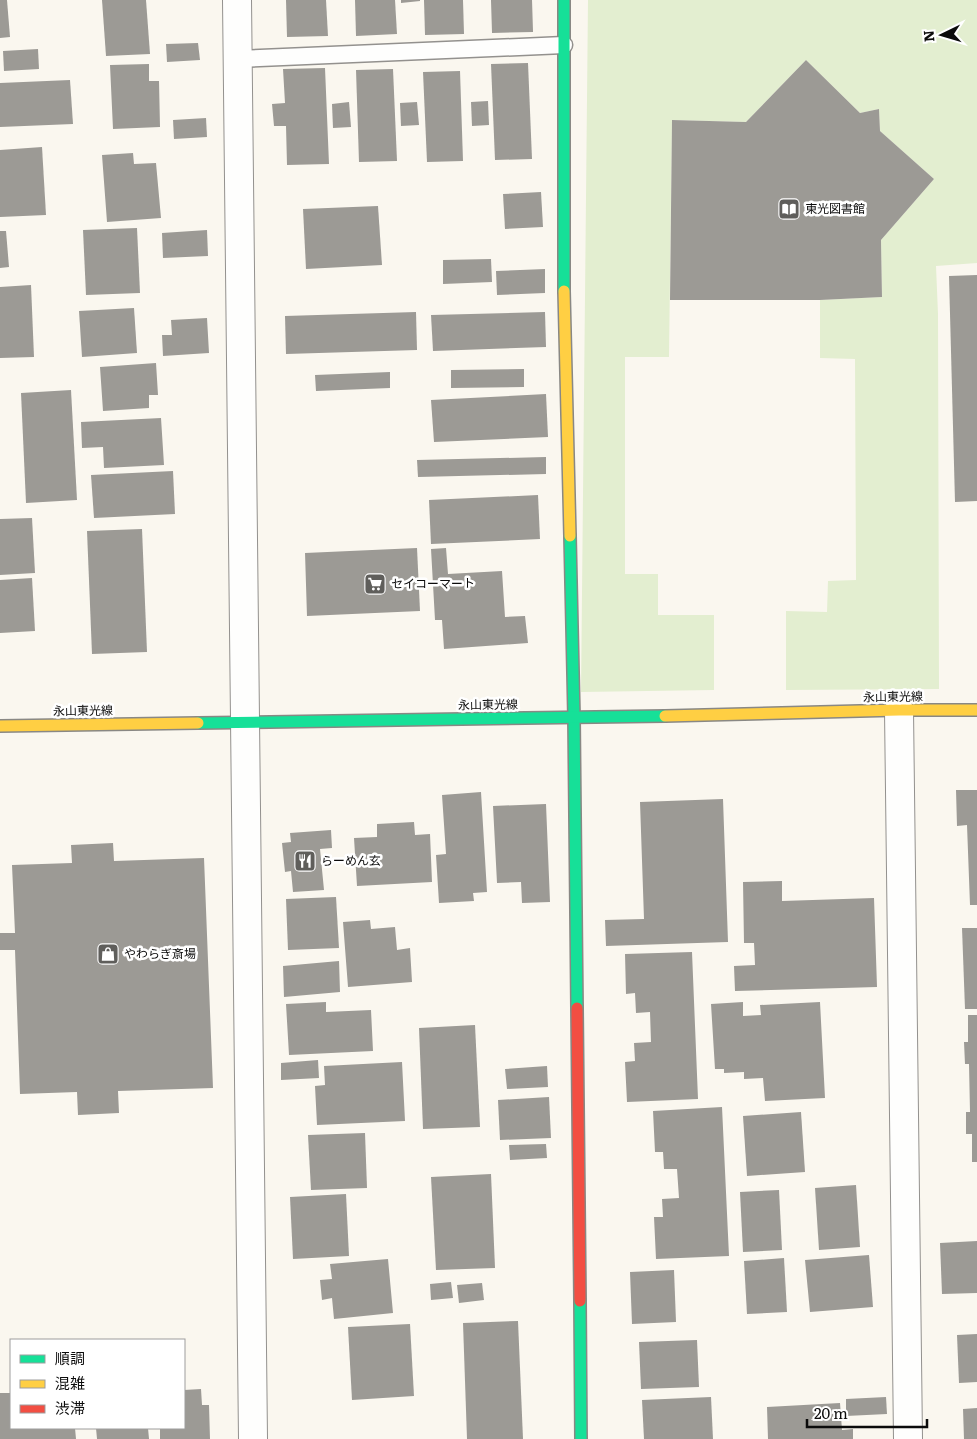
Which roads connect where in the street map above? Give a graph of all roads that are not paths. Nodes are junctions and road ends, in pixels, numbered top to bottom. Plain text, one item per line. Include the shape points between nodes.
1 (237, 0) edge
2 (564, 0) edge
3 (564, 45) junction
4 (238, 58) junction
5 (899, 710) junction
6 (977, 710) edge
7 (574, 718) junction
8 (246, 722) junction
9 (0, 726) edge
10 (253, 1439) edge
11 (581, 1439) edge
12 (908, 1439) edge

1 - 4 street
2 - 3 street
3 - 4 lane
3 - 7 street via 564,313
4 - 8 street
5 - 6 street, 永山東光線
5 - 7 street, 永山東光線
5 - 12 street
7 - 8 street, 永山東光線
7 - 11 street
8 - 9 street, 永山東光線
8 - 10 street

